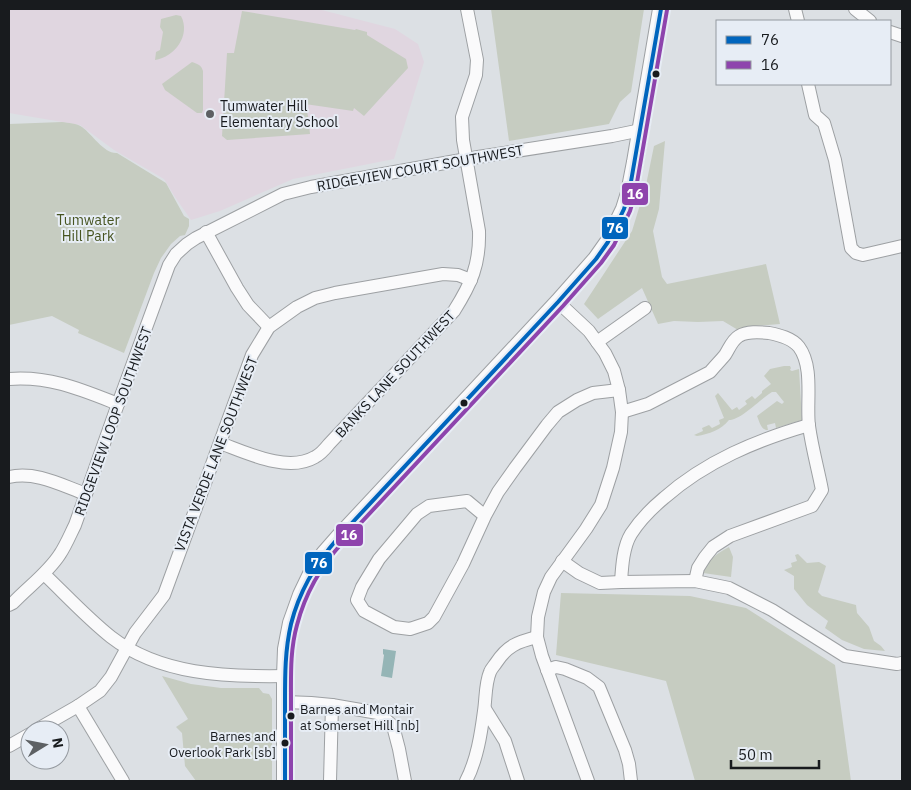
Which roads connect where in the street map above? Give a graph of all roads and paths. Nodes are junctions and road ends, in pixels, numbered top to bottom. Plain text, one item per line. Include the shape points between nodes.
1 (468, 9) edge
2 (661, 9) edge
3 (855, 9) edge
4 (869, 20) edge
5 (808, 85) edge
6 (641, 130) junction
7 (466, 159) junction
8 (206, 232) junction
9 (902, 246) edge
10 (471, 280) junction
11 (558, 302) junction
12 (645, 308) dead end
13 (269, 327) junction
14 (598, 342) junction
15 (9, 379) edge
16 (619, 390) junction
17 (118, 404) junction
18 (622, 412) junction
19 (809, 425) junction
20 (220, 443) junction
21 (9, 477) edge
22 (86, 494) junction
23 (485, 516) junction
24 (562, 560) junction
25 (44, 574) junction
26 (695, 581) junction
27 (621, 582) junction
28 (9, 605) edge
29 (537, 637) junction
30 (128, 648) junction
31 (902, 663) edge
32 (547, 670) junction
33 (284, 676) junction
34 (285, 702) junction
35 (332, 705) junction
36 (78, 706) junction
37 (485, 709) junction
38 (54, 720) edge
39 (20, 740) edge
40 (9, 746) edge
41 (122, 781) edge
42 (285, 781) edge
43 (330, 781) edge
44 (405, 781) edge
45 (466, 781) edge
46 (518, 781) edge
47 (588, 781) edge
48 (631, 781) edge

1 - 7 street, BANKS LANE SOUTHWEST via 476,75 462,116
2 - 6 street
3 - 4 street
5 - 9 street via 815,115 824,123 835,160 851,248 863,255
6 - 7 street, RIDGEVIEW COURT SOUTHWEST
6 - 11 street via 629,193 617,225 596,259
7 - 8 street, RIDGEVIEW COURT SOUTHWEST via 283,194
7 - 10 street, BANKS LANE SOUTHWEST via 479,231 479,248
8 - 13 street via 248,305
8 - 17 street, RIDGEVIEW LOOP SOUTHWEST via 187,244 169,265
10 - 13 street, VISTA VERDE LANE SOUTHWEST via 444,274 336,293 297,307
10 - 20 street, BANKS LANE SOUTHWEST via 454,311 320,454 297,463 281,463
11 - 14 street
11 - 33 street via 324,554 312,572 291,623
12 - 14 street
13 - 20 street, VISTA VERDE LANE SOUTHWEST via 252,355
14 - 16 street via 614,371
15 - 17 street via 53,381
16 - 18 street
16 - 23 street via 593,393 558,412 498,492
17 - 22 street, RIDGEVIEW LOOP SOUTHWEST
18 - 19 street via 648,404 710,372 738,336 755,332 786,338 803,353 808,380
18 - 24 street via 613,468 601,505
19 - 26 street via 822,490 812,506 730,536 705,556
19 - 27 street via 728,454 677,486 650,510 630,535 622,561
20 - 30 street, VISTA VERDE LANE SOUTHWEST via 164,595
21 - 22 street via 42,477
22 - 25 street, RIDGEVIEW LOOP SOUTHWEST via 68,541
23 - 23 street via 463,564 428,623 410,629 394,626 364,610 357,600 362,587 379,559 417,514 429,506 467,501
24 - 27 street via 600,583
24 - 29 street via 544,592
25 - 28 street, RIDGEVIEW LOOP SOUTHWEST
25 - 30 street via 88,617
26 - 27 street
26 - 31 street via 729,588 772,610 845,656
29 - 32 street
29 - 37 street via 509,647 501,655 489,673
30 - 33 street via 162,663 204,673
30 - 36 street, VISTA VERDE LANE SOUTHWEST via 100,691
32 - 47 street
32 - 48 street via 565,669 587,678 599,688 625,750
33 - 34 street
34 - 35 street
34 - 42 street
35 - 43 street
35 - 44 street via 378,713 393,726
36 - 38 street, VISTA VERDE LANE SOUTHWEST
36 - 41 street
37 - 45 street via 476,754
37 - 46 street via 505,741
39 - 40 street

